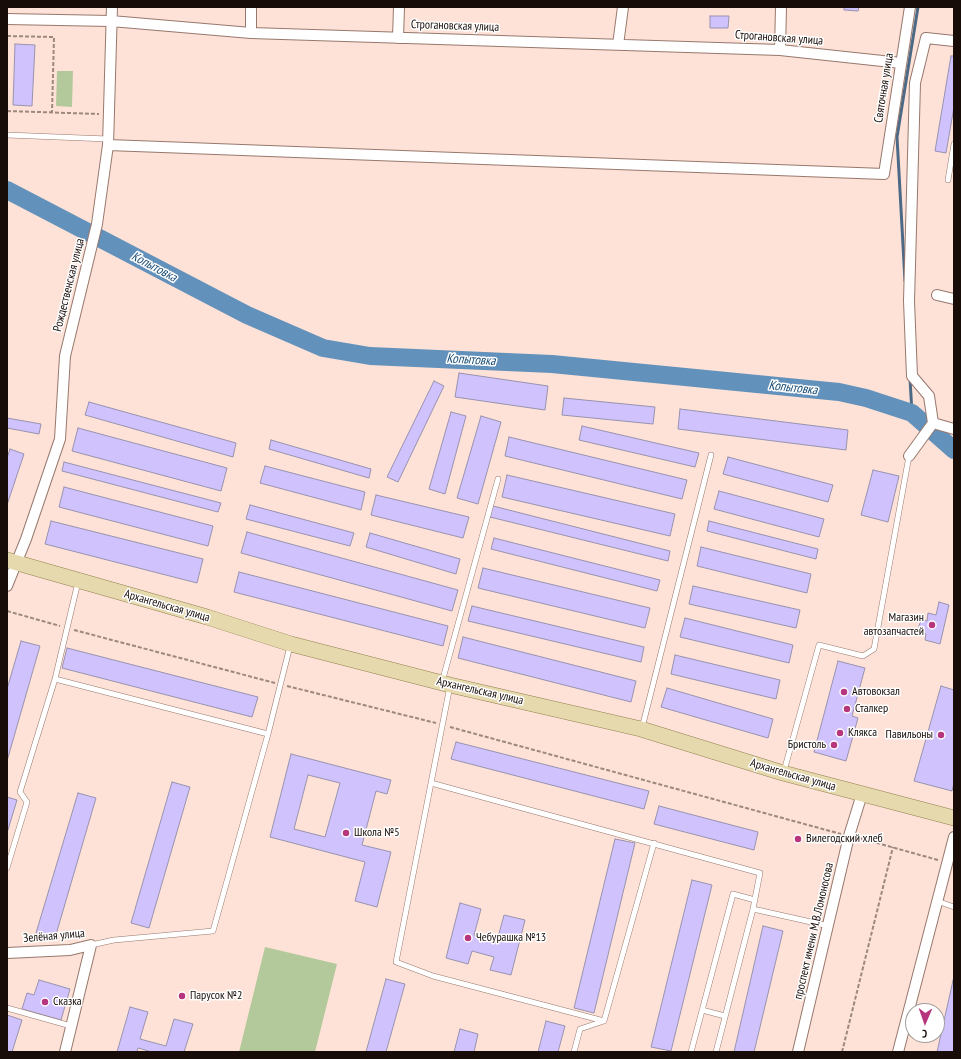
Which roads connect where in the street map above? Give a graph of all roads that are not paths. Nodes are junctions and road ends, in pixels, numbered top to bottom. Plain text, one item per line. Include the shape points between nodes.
1 (112, 7) edge
2 (251, 7) edge
3 (399, 7) edge
4 (623, 7) edge
5 (781, 7) edge
6 (910, 7) edge
7 (7, 19) edge
8 (111, 21) junction
9 (251, 33) junction
10 (398, 38) junction
11 (954, 41) edge
12 (618, 45) junction
13 (780, 50) junction
14 (901, 63) junction
15 (7, 135) edge
16 (108, 142) junction
17 (954, 144) edge
18 (948, 180) dead end
19 (937, 296) dead end
20 (954, 299) edge
21 (933, 423) junction
22 (954, 429) edge
23 (711, 455) dead end
24 (909, 456) joint
25 (498, 479) dead end
26 (12, 561) edge
27 (78, 581) junction
28 (7, 586) edge
29 (291, 644) junction
30 (54, 679) junction
31 (446, 684) junction
32 (641, 729) junction
33 (268, 734) junction
34 (784, 773) junction
35 (431, 783) junction
36 (862, 794) junction
37 (954, 818) edge
38 (954, 837) edge
39 (654, 844) junction
40 (7, 868) edge
41 (755, 900) junction
42 (937, 901) junction
43 (954, 907) edge
44 (753, 908) junction
45 (829, 926) junction
46 (91, 945) junction
47 (7, 953) edge
48 (7, 1008) edge
49 (702, 1010) junction
50 (725, 1016) junction
51 (604, 1021) junction
52 (71, 1026) junction
53 (65, 1052) edge
54 (574, 1052) edge
55 (691, 1052) edge
56 (716, 1052) edge
57 (798, 1052) edge
58 (898, 1052) edge

1 - 8 street, Рождественская улица
2 - 9 street
3 - 10 street
4 - 12 street
5 - 13 street
6 - 14 street, Святочная улица
7 - 8 street, Строгановская улица
8 - 9 street, Строгановская улица
8 - 16 street, Рождественская улица
9 - 10 street, Строгановская улица
10 - 12 street, Строгановская улица
11 - 21 street via 926,38 915,83 909,301 912,376 929,396
12 - 13 street, Строгановская улица
13 - 14 street, Строгановская улица
14 - 16 street, Святочная улица via 884,174
15 - 16 lane
16 - 26 street, Рождественская улица via 96,229 65,356 60,439
17 - 18 lane
19 - 20 street
21 - 22 street
21 - 24 street
23 - 32 lane
24 - 34 lane via 874,649 863,656 819,645
25 - 31 lane
26 - 27 main road, Архангельская улица
26 - 28 street, Рождественская улица
27 - 29 main road, Архангельская улица via 206,616
27 - 30 lane
29 - 31 main road, Архангельская улица
29 - 33 lane
30 - 33 lane
30 - 40 lane via 20,792 27,802
31 - 32 main road, Архангельская улица
31 - 35 lane via 443,725
32 - 34 main road, Архангельская улица
33 - 46 lane via 213,930 114,940
34 - 36 main road, Архангельская улица
35 - 39 lane
35 - 51 lane via 396,962 433,976
36 - 37 main road, Архангельская улица
36 - 45 street, проспект имени М.В.Ломоносова via 849,836
38 - 42 street
39 - 41 lane via 760,873
39 - 51 lane
41 - 44 lane
41 - 49 lane via 733,894
42 - 43 lane
42 - 58 street
44 - 45 lane
44 - 50 lane
45 - 57 street, проспект имени М.В.Ломоносова
46 - 47 street, Зелёная улица via 70,950
46 - 52 street, Зелёная улица
48 - 52 lane
49 - 50 lane
49 - 55 lane
50 - 56 lane
51 - 54 lane via 580,1029
52 - 53 street, Зелёная улица

